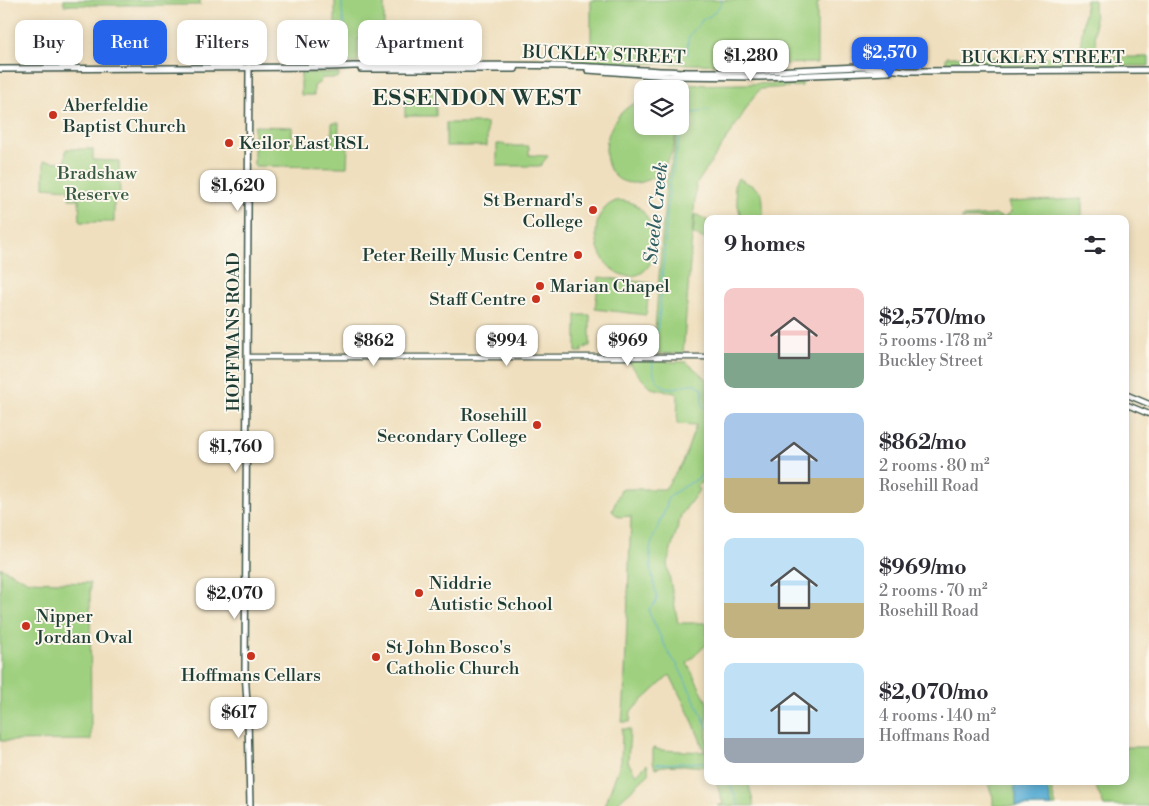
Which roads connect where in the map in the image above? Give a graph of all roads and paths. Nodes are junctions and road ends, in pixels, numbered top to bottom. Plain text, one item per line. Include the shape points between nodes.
1 (249, 67) junction
2 (0, 69) edge
3 (1149, 70) edge
4 (247, 357) junction
5 (704, 357) edge
6 (1129, 396) edge
7 (1149, 404) edge
8 (1129, 406) edge
9 (1149, 414) edge
10 (250, 806) edge

1 - 2 main road, BUCKLEY STREET
1 - 3 main road, BUCKLEY STREET via 566,67 661,72 861,67 906,71
1 - 4 main road, HOFFMANS ROAD
4 - 5 street
4 - 10 main road, HOFFMANS ROAD via 245,671
6 - 7 street
8 - 9 street

